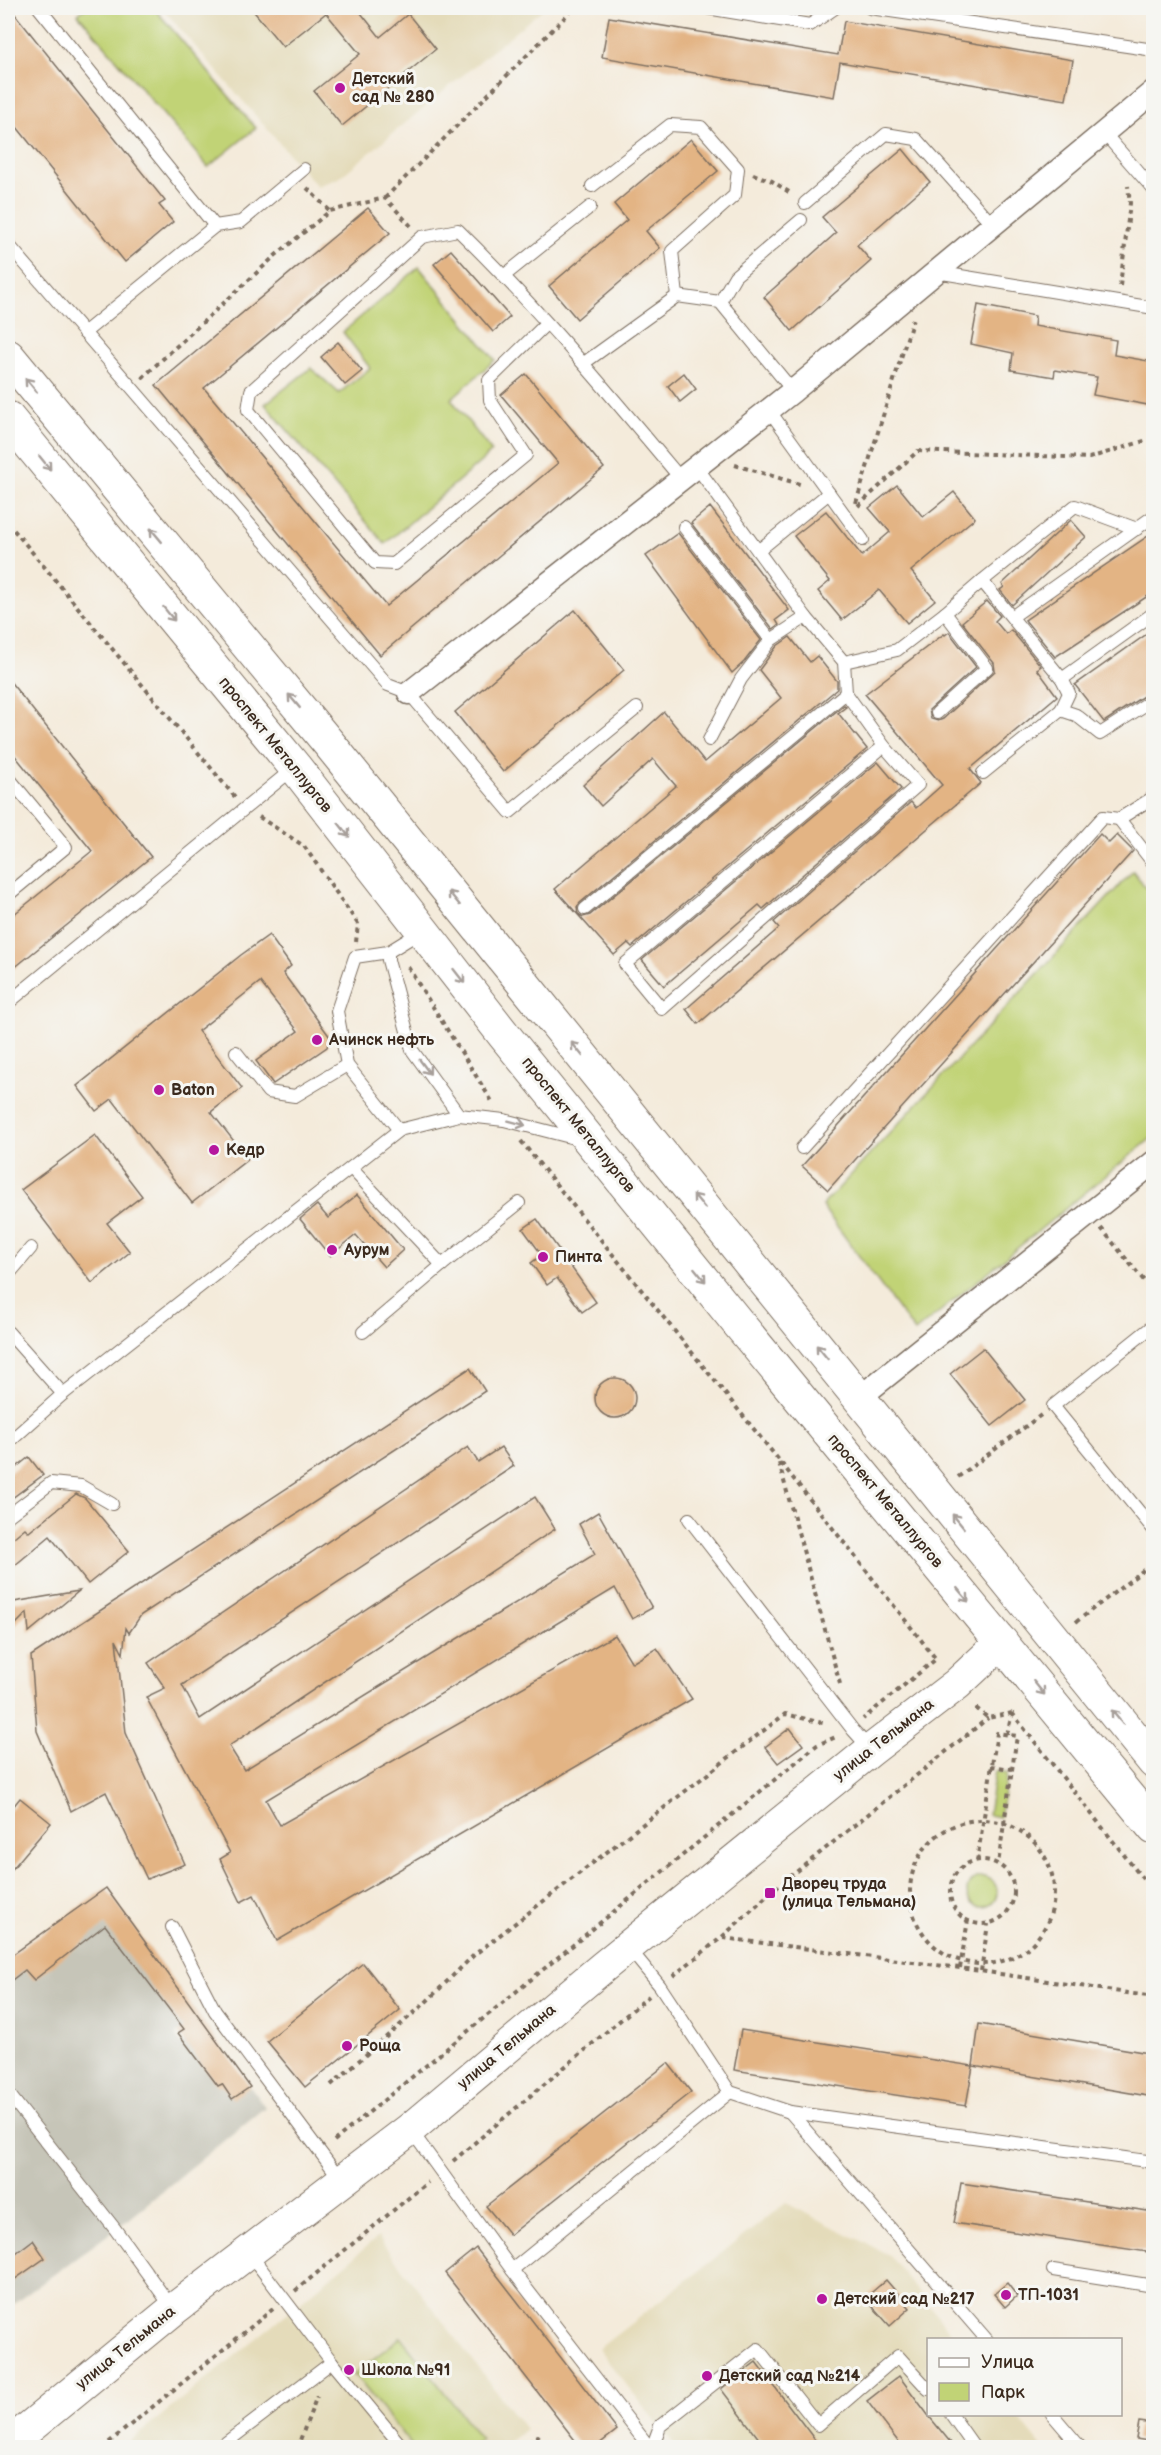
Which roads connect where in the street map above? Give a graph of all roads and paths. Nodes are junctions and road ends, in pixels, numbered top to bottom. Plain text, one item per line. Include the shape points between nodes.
1 (39, 8) edge
2 (574, 8) edge
3 (707, 8) edge
4 (835, 8) edge
5 (870, 8) edge
6 (1154, 50) edge
7 (1154, 91) edge
8 (1104, 133) junction
9 (738, 169) junction
10 (301, 173) joint
11 (592, 186) dead end
12 (1154, 190) edge
13 (385, 198) junction
14 (806, 203) joint
15 (1130, 203) dead end
16 (590, 207) dead end
17 (330, 211) junction
18 (801, 220) dead end
19 (992, 224) junction
20 (215, 226) junction
21 (422, 237) junction
22 (8, 244) edge
23 (505, 275) junction
24 (930, 276) junction
25 (677, 296) junction
26 (720, 302) junction
27 (1118, 302) junction
28 (1154, 308) edge
29 (547, 323) junction
30 (84, 333) junction
31 (8, 356) edge
32 (584, 363) junction
33 (131, 388) junction
34 (793, 391) junction
35 (769, 410) junction
36 (8, 418) edge
37 (1154, 438) edge
38 (695, 467) junction
39 (829, 493) junction
40 (1154, 516) edge
41 (8, 523) edge
42 (684, 527) dead end
43 (1137, 529) junction
44 (863, 540) dead end
45 (758, 550) junction
46 (982, 581) junction
47 (945, 613) junction
48 (1154, 613) edge
49 (1013, 616) junction
50 (806, 617) junction
51 (771, 640) junction
52 (844, 662) junction
53 (1062, 679) junction
54 (410, 693) junction
55 (846, 693) junction
56 (1154, 699) edge
57 (637, 708) dead end
58 (1060, 710) junction
59 (937, 713) dead end
60 (709, 740) dead end
61 (884, 746) junction
62 (295, 767) junction
63 (983, 773) dead end
64 (8, 777) edge
65 (1154, 797) edge
66 (244, 808) junction
67 (1119, 819) junction
68 (1154, 864) edge
69 (8, 895) edge
70 (585, 909) dead end
71 (423, 930) junction
72 (388, 956) junction
73 (355, 957) junction
74 (8, 1003) edge
75 (236, 1052) dead end
76 (347, 1065) junction
77 (459, 1115) junction
78 (504, 1120) junction
79 (399, 1130) junction
80 (594, 1144) junction
81 (802, 1148) dead end
82 (1154, 1162) edge
83 (351, 1168) junction
84 (519, 1203) dead end
85 (1089, 1214) junction
86 (31, 1248) dead end
87 (442, 1265) junction
88 (8, 1275) edge
89 (1154, 1293) edge
90 (1154, 1325) edge
91 (8, 1332) edge
92 (363, 1332) dead end
93 (63, 1394) junction
94 (859, 1398) junction
95 (1053, 1406) junction
96 (8, 1443) edge
97 (778, 1459) junction
98 (955, 1479) dead end
99 (112, 1504) dead end
100 (8, 1516) edge
101 (689, 1519) dead end
102 (1154, 1530) edge
103 (1154, 1562) edge
104 (1034, 1615) junction
105 (1077, 1622) dead end
106 (1002, 1642) junction
107 (840, 1684) dead end
108 (976, 1708) dead end
109 (1012, 1713) junction
110 (988, 1718) junction
111 (1007, 1734) junction
112 (862, 1740) junction
113 (1154, 1762) edge
114 (991, 1766) junction
115 (1012, 1769) junction
116 (983, 1820) junction
117 (1004, 1823) junction
118 (1154, 1828) edge
119 (977, 1861) junction
120 (998, 1864) junction
121 (1154, 1893) edge
122 (968, 1920) junction
123 (988, 1924) junction
124 (172, 1927) dead end
125 (722, 1937) junction
126 (628, 1947) junction
127 (961, 1961) junction
128 (982, 1965) junction
129 (960, 1968) junction
130 (981, 1971) junction
131 (660, 1986) junction
132 (1154, 1996) edge
133 (331, 2085) dead end
134 (730, 2092) junction
135 (8, 2093) edge
136 (790, 2112) junction
137 (410, 2129) junction
138 (334, 2141) dead end
139 (1154, 2162) edge
140 (441, 2172) junction
141 (341, 2181) junction
142 (248, 2252) junction
143 (512, 2270) junction
144 (1053, 2270) dead end
145 (1154, 2286) edge
146 (284, 2300) junction
147 (174, 2310) junction
148 (985, 2338) edge
149 (332, 2362) junction
150 (927, 2388) edge
151 (952, 2416) edge
152 (1053, 2416) edge
153 (1077, 2443) edge
154 (8, 2445) edge
155 (102, 2448) edge
156 (219, 2448) edge
157 (297, 2448) edge
158 (403, 2448) edge
159 (521, 2448) edge
160 (548, 2448) edge
161 (651, 2448) edge
162 (975, 2448) edge
163 (1060, 2448) edge

1 - 20 lane
2 - 13 path
3 - 4 lane via 810,26
5 - 6 lane
7 - 8 street
8 - 12 lane
8 - 19 street
9 - 11 lane via 701,127 670,125
9 - 14 path via 772,181
9 - 25 lane via 735,195 672,251
10 - 17 path
10 - 20 lane via 241,222
13 - 17 path
13 - 21 path
14 - 19 lane via 886,134 916,139
15 - 27 path
16 - 23 lane
17 - 33 path via 276,255
18 - 26 lane via 735,276
19 - 24 street
20 - 30 lane
21 - 23 lane via 458,230
21 - 29 lane via 251,391 248,410 375,563 394,564 526,454 490,400 489,380
22 - 30 lane
23 - 29 lane
24 - 27 lane
24 - 34 street
24 - 37 path via 854,510 918,451 1089,458
25 - 26 lane
25 - 32 lane
26 - 34 lane
27 - 28 lane
29 - 32 lane
30 - 33 lane
94 -> 31 main road via 331,746
32 - 38 lane
33 - 54 lane via 388,685
34 - 35 street
35 - 38 street
35 - 39 lane
36 -> 62 main road, проспект Металлургов
38 - 39 path
38 - 45 lane
38 - 54 street
39 - 44 lane
39 - 45 lane
40 - 43 lane
41 - 66 path
42 - 51 lane
43 - 46 lane via 1075,506
43 - 49 lane
45 - 50 lane
46 - 47 lane
46 - 49 lane
47 - 52 lane via 897,650
47 - 59 lane via 987,668
48 - 53 lane
49 - 53 lane
50 - 51 lane
50 - 52 lane
51 - 60 lane via 741,679
52 - 55 lane
53 - 58 lane via 1069,693
54 - 57 lane via 510,812
55 - 61 lane
55 - 70 lane
56 - 58 lane via 1100,734 1076,715
58 - 63 lane
61 - 61 lane via 918,785 662,1009 625,964
62 - 66 lane
62 -> 71 main road, проспект Металлургов
64 - 69 lane via 66,847
65 - 67 lane
66 - 73 path via 304,846 358,924
66 - 74 lane
67 - 68 lane
67 - 81 lane via 1103,817
71 - 72 lane
71 -> 80 main road, проспект Металлургов
72 - 73 lane
72 -> 77 lane via 412,1050
72 - 78 path via 406,964
73 - 76 lane via 337,1011
75 - 76 lane via 268,1092 295,1096
76 - 79 lane
77 - 78 lane
77 - 79 lane
78 -> 80 lane
78 - 97 path
79 - 83 lane
80 -> 106 main road, проспект Металлургов
82 - 85 street
83 - 87 lane
83 - 93 lane
84 - 87 lane
85 - 89 path
85 - 94 street
86 - 88 lane
87 - 92 lane
90 - 95 lane
91 - 93 lane
93 - 96 lane
104 -> 94 main road
95 - 98 path
95 - 102 lane
97 - 107 path
97 - 112 path via 936,1659
99 - 100 lane via 81,1486 51,1483
101 - 112 lane
103 - 105 path
104 - 106 main road
113 -> 104 main road
106 - 112 main road, улица Тельмана via 957,1684
106 -> 118 main road, проспект Металлургов
108 - 110 path
109 - 110 path
109 - 111 path
109 - 121 path
110 - 125 path via 770,1893
111 - 114 path via 997,1733
111 - 115 path via 1017,1736
112 - 126 main road, улица Тельмана
112 - 133 path via 785,1714 474,1955
112 - 138 path via 817,1745
114 - 115 path
114 - 116 path
115 - 117 path
116 - 117 path
116 - 119 path
116 - 127 path via 963,1822 937,1836 917,1859 910,1888 921,1932 943,1953
117 - 120 path
117 - 128 path via 1022,1831 1043,1852 1054,1881 1053,1911 1039,1938 1028,1949 1001,1962
119 - 120 path
119 - 122 path via 960,1869 951,1887 954,1907
120 - 123 path via 1011,1877 1014,1897 1005,1915
122 - 123 path
122 - 127 path
123 - 128 path
124 - 141 lane via 216,2011
125 - 129 path
125 - 131 path
126 - 131 lane
126 - 137 main road, улица Тельмана
127 - 128 path
127 - 129 path
128 - 130 path
129 - 130 path
130 - 132 path
131 - 134 lane
131 - 140 path
134 - 136 lane
134 - 143 lane
135 - 147 lane
136 - 139 lane
136 - 148 lane
137 - 140 lane
137 - 141 main road, улица Тельмана
140 - 143 lane
140 - 146 path
141 - 142 main road, улица Тельмана
142 - 146 lane
142 - 147 main road, улица Тельмана
143 - 161 lane
144 - 145 lane
146 - 149 lane
146 - 155 path
147 - 154 main road, улица Тельмана
149 - 156 lane
149 - 157 path
149 - 158 lane
150 - 161 lane via 898,2356 818,2426 758,2349 660,2427
151 - 162 lane
152 - 153 lane
153 - 163 lane
159 - 160 path via 538,2436

